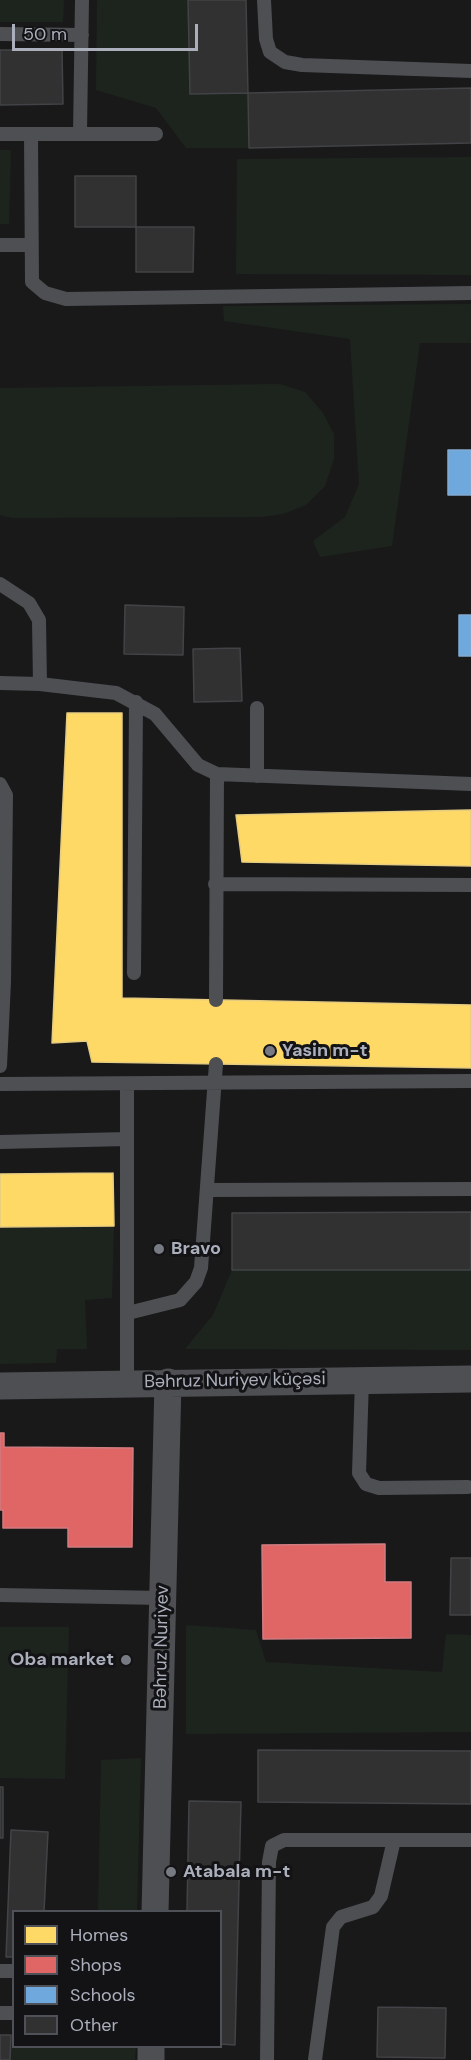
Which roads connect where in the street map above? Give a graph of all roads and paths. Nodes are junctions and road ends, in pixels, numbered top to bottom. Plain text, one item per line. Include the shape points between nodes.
1 (82, 0) edge
2 (264, 0) edge
3 (0, 34) edge
4 (82, 35) junction
5 (471, 72) edge
6 (80, 133) junction
7 (0, 134) edge
8 (156, 134) dead end
9 (31, 135) junction
10 (0, 244) edge
11 (30, 245) junction
12 (471, 293) edge
13 (0, 584) edge
14 (0, 683) edge
15 (40, 684) junction
16 (136, 702) junction
17 (257, 708) dead end
18 (217, 774) junction
19 (257, 776) junction
20 (0, 784) edge
21 (471, 784) edge
22 (215, 884) junction
23 (471, 885) edge
24 (2, 930) edge
25 (134, 974) dead end
26 (2, 982) edge
27 (216, 1000) dead end
28 (216, 1064) dead end
29 (0, 1066) edge
30 (471, 1081) edge
31 (0, 1083) edge
32 (216, 1084) junction
33 (127, 1085) junction
34 (127, 1139) junction
35 (0, 1142) edge
36 (471, 1189) edge
37 (208, 1190) junction
38 (128, 1313) junction
39 (362, 1380) junction
40 (471, 1380) edge
41 (168, 1382) junction
42 (127, 1383) junction
43 (0, 1386) edge
44 (468, 1487) dead end
45 (0, 1595) edge
46 (163, 1598) junction
47 (394, 1840) junction
48 (471, 1840) edge
49 (156, 1910) edge
50 (267, 2060) edge
51 (315, 2060) edge

1 - 4 lane
2 - 5 lane via 270,52 285,62
3 - 4 lane
4 - 6 lane
6 - 8 lane
6 - 9 lane
7 - 9 lane
9 - 11 lane
10 - 11 lane
11 - 12 lane via 32,282 45,293 66,299
13 - 15 lane via 29,603 39,620
14 - 15 lane
15 - 16 lane via 116,693
16 - 18 lane via 155,714 198,765
16 - 25 lane
17 - 19 lane
18 - 19 lane
18 - 22 lane
19 - 21 lane
20 - 24 lane via 6,795
22 - 23 lane
22 - 27 lane
24 - 26 lane
26 - 29 lane
28 - 32 lane
30 - 32 lane
31 - 33 lane
32 - 33 lane
32 - 37 lane
33 - 34 lane
34 - 35 lane
34 - 38 lane
36 - 37 lane
37 - 38 lane via 201,1268 196,1282 180,1300
38 - 42 lane
39 - 40 street, Bəhruz Nuriyev küçəsi
39 - 41 street, Bəhruz Nuriyev küçəsi
39 - 44 lane via 359,1473 366,1484 379,1488
41 - 42 street, Bəhruz Nuriyev küçəsi
41 - 46 street, Bəhruz Nuriyev
42 - 43 street, Bəhruz Nuriyev küçəsi
45 - 46 lane
46 - 49 street, Bəhruz Nuriyev
47 - 48 lane
47 - 50 lane via 284,1840 272,1846
47 - 51 lane via 381,1896 373,1907 341,1917 333,1927

